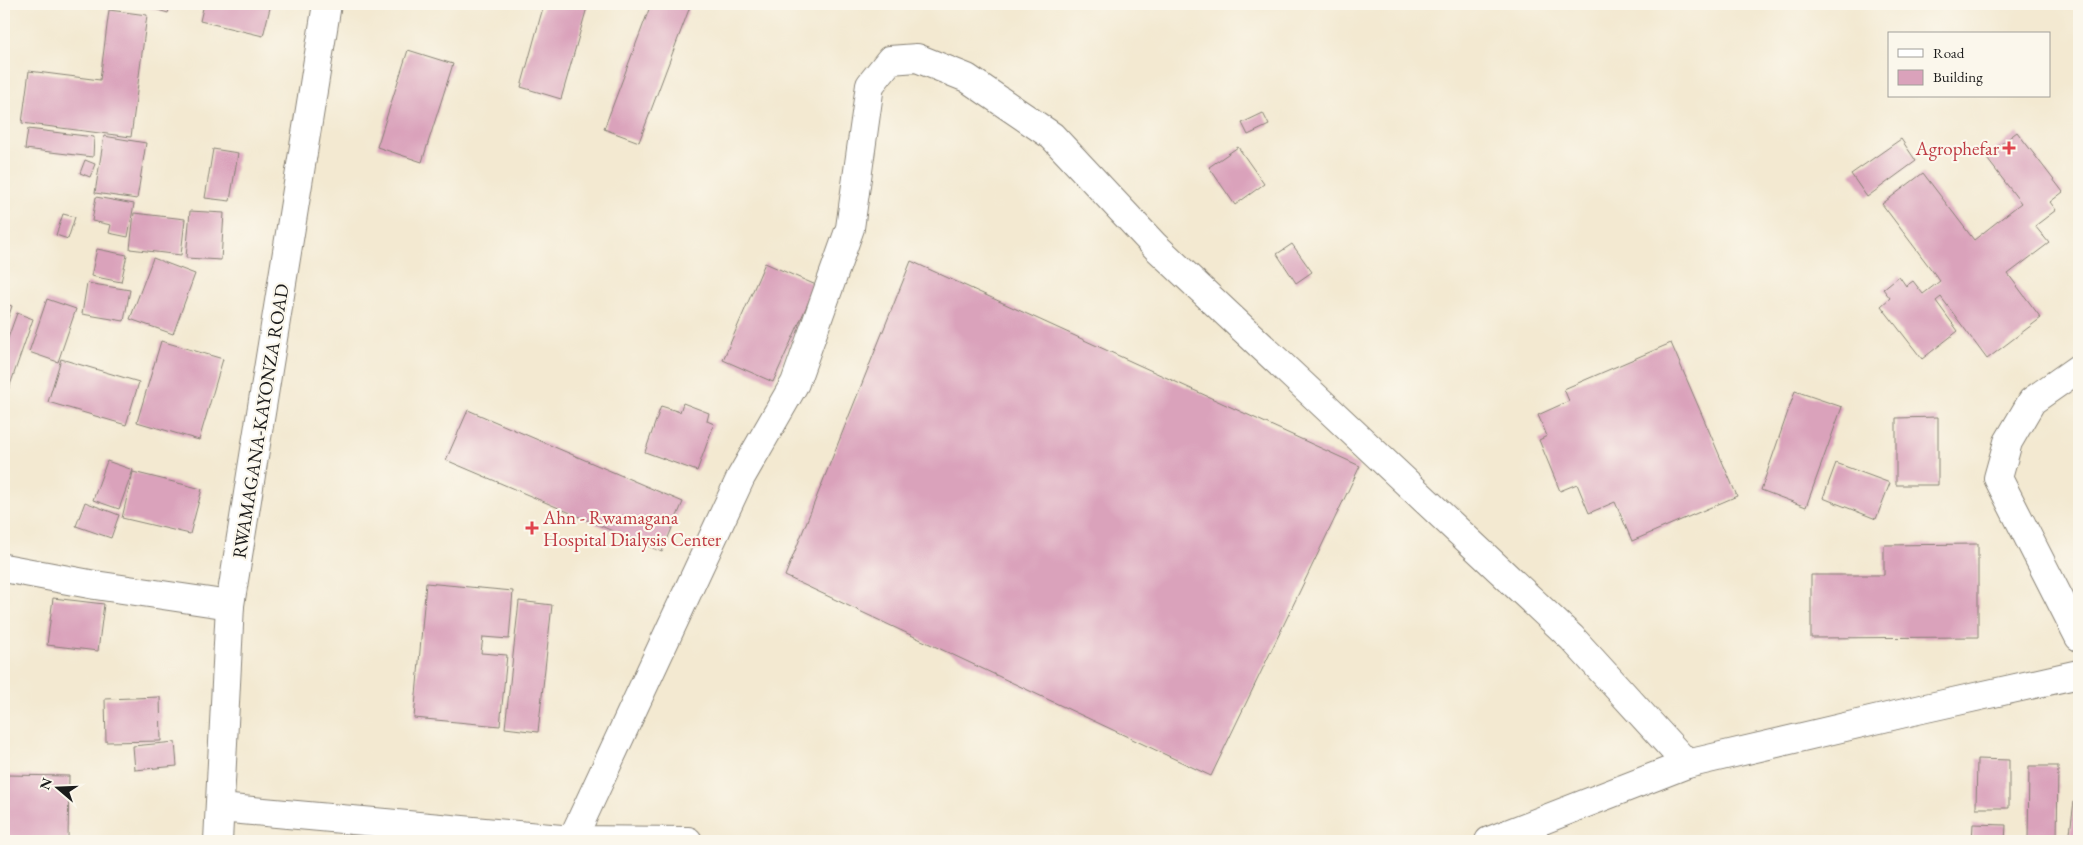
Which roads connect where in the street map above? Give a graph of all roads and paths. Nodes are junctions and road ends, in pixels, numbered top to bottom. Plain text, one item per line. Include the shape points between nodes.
1 (327, 4) edge
2 (2079, 368) edge
3 (4, 568) edge
4 (230, 605) junction
5 (2079, 637) edge
6 (2079, 674) edge
7 (1687, 764) junction
8 (220, 808) junction
9 (572, 840) junction
10 (218, 841) edge
11 (688, 841) edge
12 (1489, 841) edge

1 - 4 main road, RWAMAGANA-KAYONZA ROAD
2 - 5 main road via 2032,401 2008,442 1998,478
3 - 4 main road
4 - 8 main road, RWAMAGANA-KAYONZA ROAD
6 - 7 main road
7 - 9 main road via 1572,638 1154,246 1052,136 967,78 917,58 890,60 870,85 850,228 796,384 741,477
7 - 12 main road
8 - 9 main road
8 - 10 main road, RWAMAGANA-KAYONZA ROAD
9 - 11 main road

